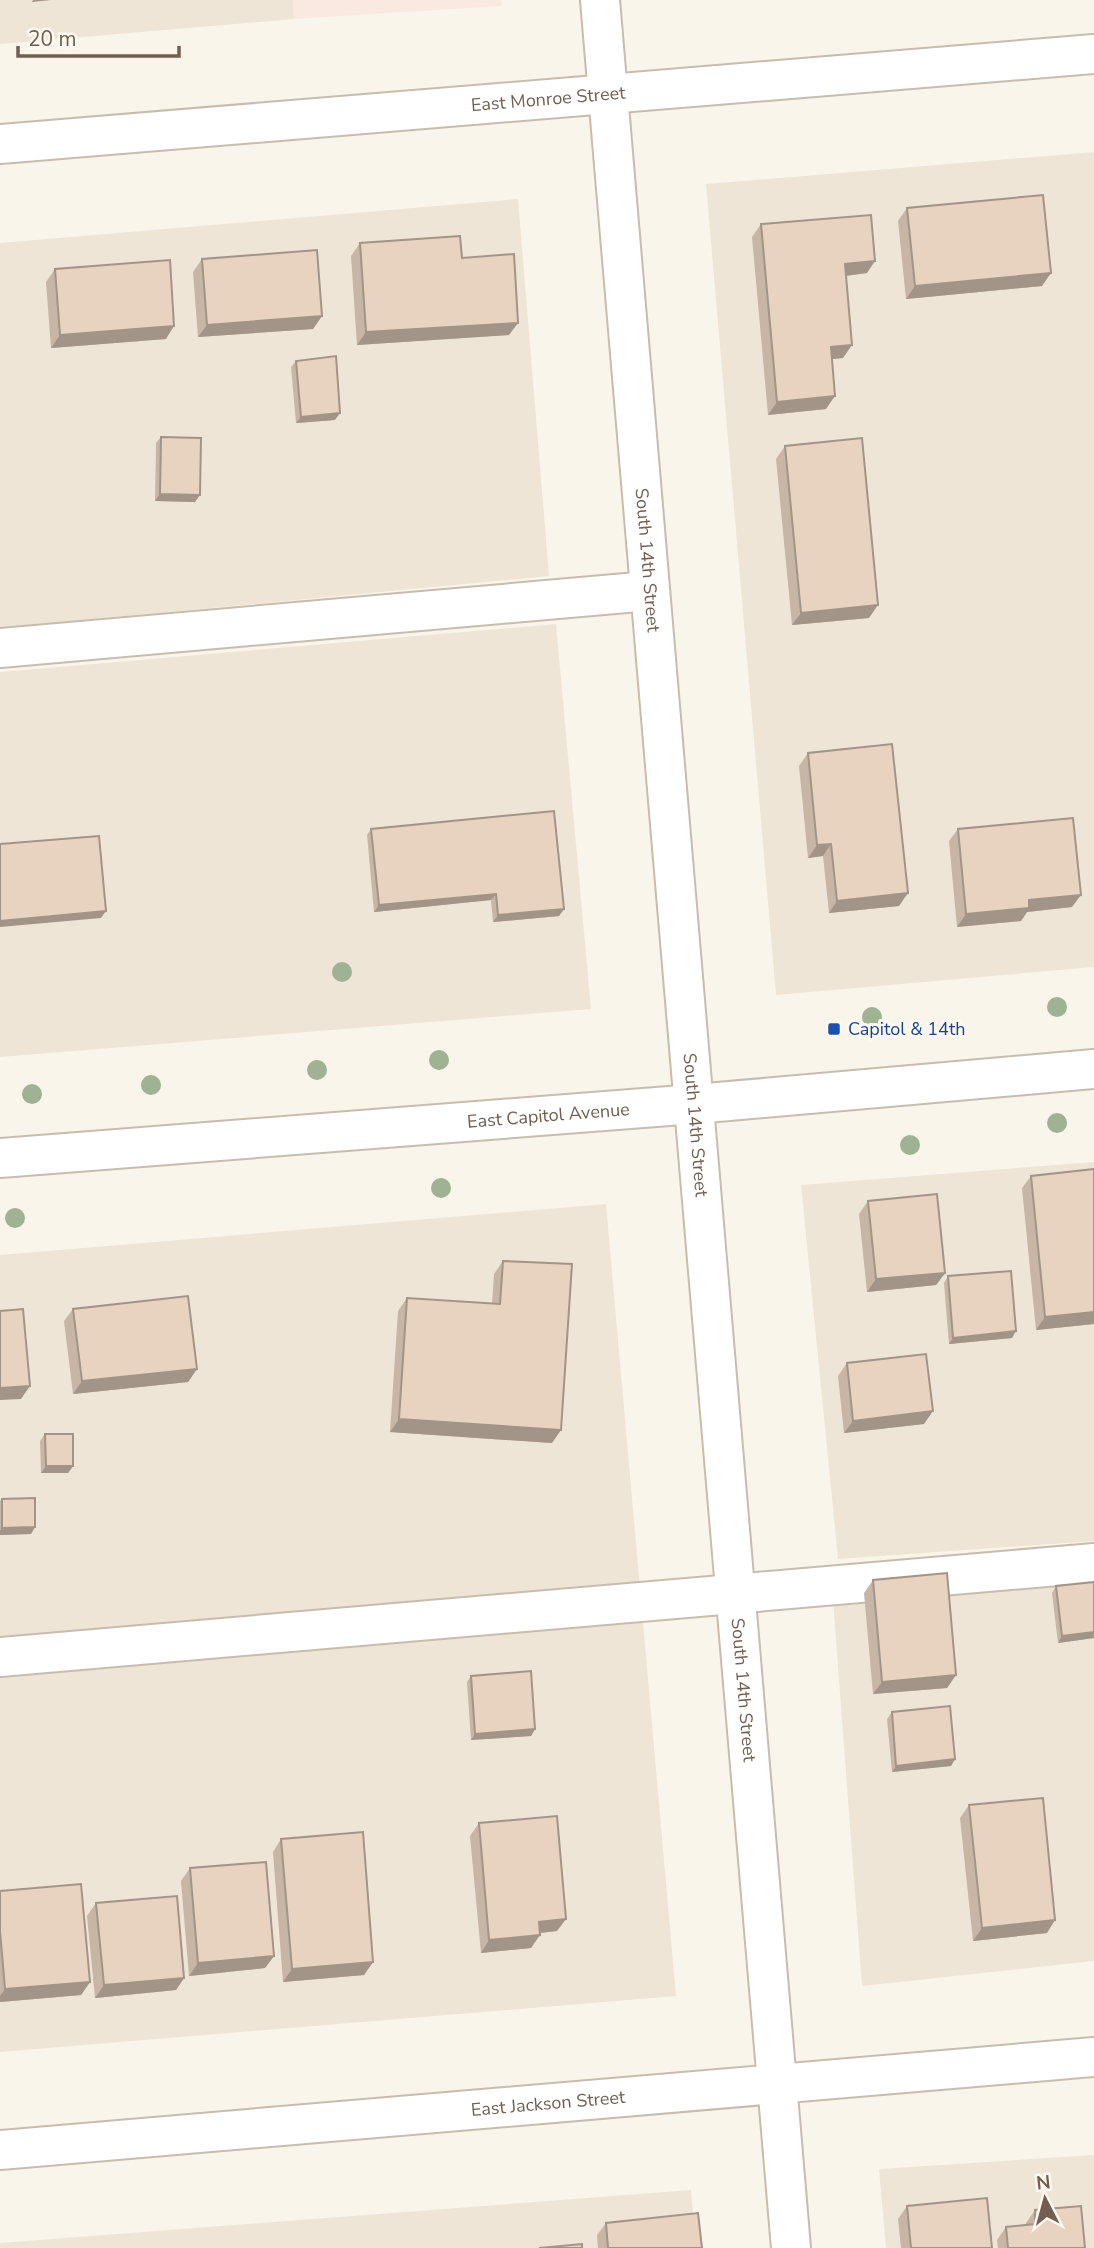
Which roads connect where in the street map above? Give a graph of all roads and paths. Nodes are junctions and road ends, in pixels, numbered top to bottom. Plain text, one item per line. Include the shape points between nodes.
1 (600, 0) edge
2 (1094, 54) edge
3 (608, 93) junction
4 (0, 144) edge
5 (649, 591) junction
6 (0, 648) edge
7 (1094, 1069) edge
8 (695, 1104) junction
9 (0, 1158) edge
10 (1094, 1563) edge
11 (735, 1595) junction
12 (0, 1657) edge
13 (1094, 2057) edge
14 (778, 2082) junction
15 (0, 2150) edge
16 (791, 2248) edge

1 - 3 street, South 14th Street
2 - 3 street, East Monroe Street
3 - 4 street, East Monroe Street
3 - 5 street, South 14th Street
5 - 6 street
5 - 8 street, South 14th Street
7 - 8 street, East Capitol Avenue
8 - 9 street, East Capitol Avenue
8 - 11 street, South 14th Street
10 - 11 street
11 - 12 street
11 - 14 street, South 14th Street
13 - 14 street, East Jackson Street
14 - 15 street, East Jackson Street
14 - 16 street, South 14th Street

